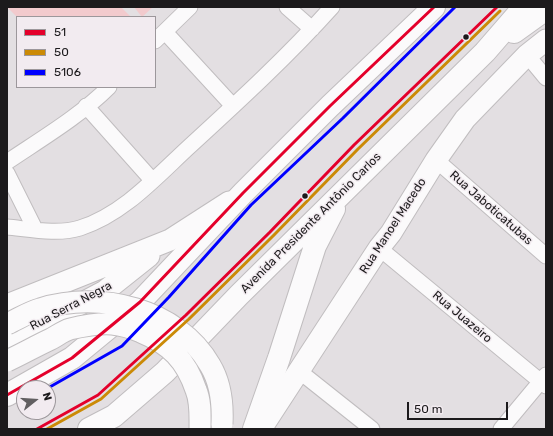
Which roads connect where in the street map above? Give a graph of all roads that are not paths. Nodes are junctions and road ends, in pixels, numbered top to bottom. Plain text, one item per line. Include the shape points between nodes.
1 (190, 7) edge
2 (287, 7) edge
3 (332, 7) edge
4 (434, 7) edge
5 (524, 7) edge
6 (546, 9) edge
7 (312, 29) junction
8 (160, 37) edge
9 (546, 40) edge
10 (485, 52) junction
11 (527, 55) junction
12 (546, 78) edge
13 (108, 88) edge
14 (86, 106) junction
15 (233, 106) junction
16 (436, 160) junction
17 (7, 162) edge
18 (7, 173) edge
19 (152, 180) junction
20 (343, 191) junction
21 (243, 193) junction
22 (7, 227) edge
23 (35, 230) junction
24 (170, 240) junction
25 (379, 248) junction
26 (546, 256) edge
27 (7, 305) edge
28 (7, 324) edge
29 (7, 338) edge
30 (7, 361) edge
31 (299, 371) junction
32 (544, 381) edge
33 (7, 394) edge
34 (222, 426) edge
35 (89, 429) edge
36 (200, 429) edge
37 (254, 429) edge
38 (261, 429) edge
39 (372, 429) edge
40 (501, 429) edge

1 - 8 street
2 - 7 street
3 - 7 street
4 - 21 highway
5 - 10 highway, Avenida Presidente Antônio Carlos
6 - 10 highway
7 - 15 street
8 - 15 street
9 - 11 street, Rua Manoel Macedo
10 - 20 highway, Avenida Presidente Antônio Carlos
11 - 12 street
11 - 16 street, Rua Manoel Macedo via 465,119
13 - 14 street
14 - 17 street
14 - 19 street
15 - 19 street
16 - 25 street, Rua Manoel Macedo
16 - 26 street, Rua Jaboticatubas
18 - 23 street
19 - 23 street via 136,196 104,218 78,228
20 - 35 highway, Avenida Presidente Antônio Carlos via 165,372 114,416
20 - 37 highway via 315,246
21 - 24 street, Rua Serra Negra
21 - 33 highway via 140,302 72,358
22 - 23 street
24 - 27 street, Rua Serra Negra
24 - 29 street, Rua Serra Negra via 105,291 56,317
25 - 31 street, Rua Manoel Macedo
25 - 32 street, Rua Juazeiro
28 - 34 street, bridge via 40,309 78,302 107,303 134,308 165,320 196,346 211,366 220,392
30 - 36 street, bridge via 69,329 102,324 129,327 162,343 183,362 197,391
31 - 38 street, Rua Manoel Macedo
31 - 39 street
32 - 40 street

